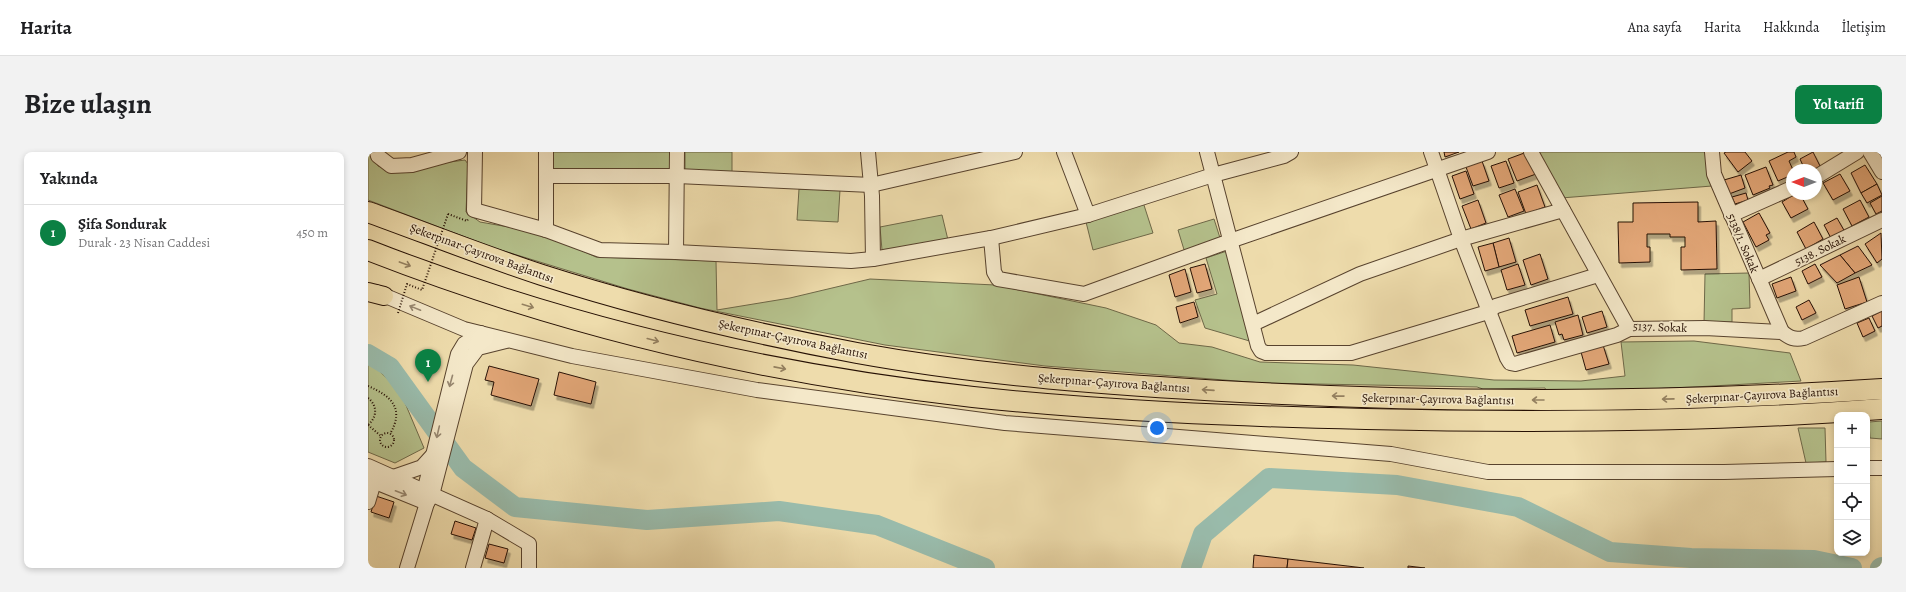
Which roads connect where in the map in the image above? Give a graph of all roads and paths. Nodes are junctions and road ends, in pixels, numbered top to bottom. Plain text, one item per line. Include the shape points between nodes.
1 (377, 152) edge
2 (459, 152) edge
3 (475, 152) edge
4 (546, 152) edge
5 (677, 152) edge
6 (868, 152) edge
7 (1015, 152) edge
8 (1064, 152) edge
9 (1207, 152) edge
10 (1291, 152) edge
11 (1431, 152) edge
12 (1488, 152) edge
13 (1531, 152) edge
14 (1712, 152) edge
15 (1857, 152) edge
16 (1870, 152) edge
17 (1437, 170) junction
18 (1882, 172) edge
19 (1822, 173) edge
20 (1213, 175) junction
21 (546, 176) junction
22 (677, 176) junction
23 (871, 185) junction
24 (1786, 191) edge
25 (1563, 210) junction
26 (368, 212) edge
27 (1088, 215) junction
28 (1731, 215) junction
29 (1882, 220) edge
30 (466, 221) dead end
31 (546, 230) junction
32 (991, 238) junction
33 (1461, 239) junction
34 (1230, 241) junction
35 (368, 250) edge
36 (676, 252) junction
37 (873, 259) junction
38 (1598, 275) junction
39 (1759, 279) junction
40 (373, 292) edge
41 (1882, 303) edge
42 (1489, 306) junction
43 (398, 313) dead end
44 (441, 321) junction
45 (1252, 324) junction
46 (1629, 328) junction
47 (1782, 332) junction
48 (481, 334) junction
49 (511, 341) junction
50 (464, 344) junction
51 (466, 364) junction
52 (1882, 385) edge
53 (368, 386) edge
54 (1882, 389) edge
55 (1861, 390) junction
56 (368, 398) edge
57 (449, 409) junction
58 (1882, 409) edge
59 (368, 425) edge
60 (390, 434) junction
61 (381, 436) junction
62 (437, 456) junction
63 (368, 466) edge
64 (1870, 468) edge
65 (1882, 468) edge
66 (1834, 469) edge
67 (393, 477) junction
68 (371, 481) edge
69 (428, 497) junction
70 (368, 502) edge
71 (487, 519) junction
72 (407, 568) edge
73 (473, 568) edge
74 (529, 568) edge

1 - 2 street via 378,156 391,166 412,165
3 - 31 street via 474,210
4 - 21 street
5 - 22 street
6 - 23 street
7 - 23 street
8 - 27 street
9 - 20 street
10 - 20 street
11 - 17 street
12 - 17 street
13 - 25 street, 5137. Sokak
14 - 28 street, 5138/1. Sokak via 1714,174
15 - 19 street
16 - 18 street
17 - 33 street
17 - 34 street
20 - 27 street
20 - 34 street
21 - 22 street
21 - 31 street
22 - 23 street
22 - 36 street
23 - 37 street
24 - 28 street
25 - 33 street
25 - 38 street, 5137. Sokak
55 -> 26 highway, Şekerpınar-Çayırova Bağlantısı via 1690,399 1605,400 1320,396 1039,378 971,370 821,346 673,312 542,275
27 - 32 street
28 - 39 street, 5138/1. Sokak
29 - 39 street, 5138. Sokak
30 - 43 path, bridge via 448,214 422,290 407,284
31 - 36 street via 600,250
32 - 34 street via 994,272 998,279 1084,294
32 - 37 street
33 - 42 street
33 - 45 street via 1360,274
34 - 45 street
35 -> 58 highway, Şekerpınar-Çayırova Bağlantısı via 508,300 666,344 820,375 971,397 1043,404 1245,415 1465,421 1716,418
36 - 37 street via 851,262
38 - 42 street
38 - 46 street, 5137. Sokak
39 - 47 street, 5138/1. Sokak
44 -> 40 street
41 - 47 street, 5137. Sokak via 1804,338 1796,339
42 - 45 street via 1351,353 1266,353 1258,346
42 - 46 street via 1507,358 1515,364 1616,335
44 - 48 street
44 - 50 street via 462,338
46 - 47 street, 5137. Sokak
48 - 49 street
48 - 50 street
49 - 51 street via 478,348
49 - 66 street via 572,356 757,390 1005,423 1391,454 1488,472
50 - 51 street via 467,353
50 -> 57 street via 458,354
51 - 57 street
52 - 55 highway
53 - 60 path via 382,392 393,402 396,419
54 - 55 highway, Şekerpınar-Çayırova Bağlantısı
56 - 59 path via 373,403 375,413
57 - 62 street
59 - 61 path
60 - 61 path via 385,433
60 - 61 path via 394,442 389,447 381,444
62 - 67 street via 422,467
62 - 69 street
63 - 67 street
64 - 65 street
67 - 69 street
68 -> 69 street
68 - 70 street
69 - 71 street
69 - 72 street
71 - 73 street
71 - 74 street via 529,544

